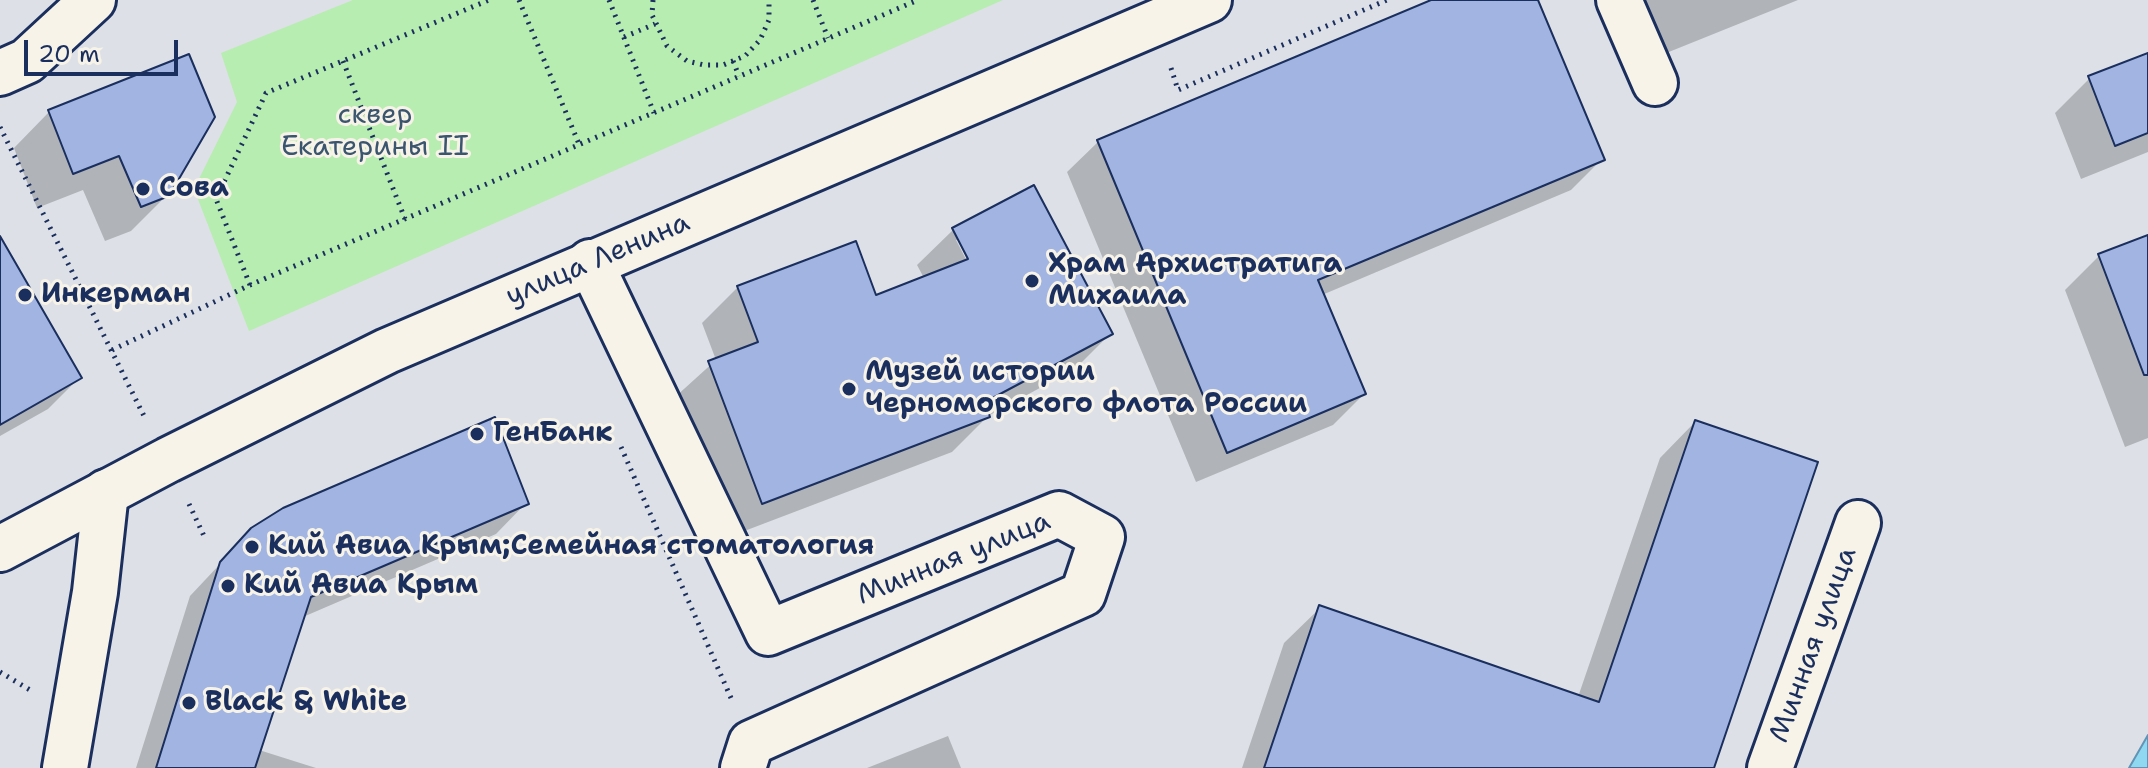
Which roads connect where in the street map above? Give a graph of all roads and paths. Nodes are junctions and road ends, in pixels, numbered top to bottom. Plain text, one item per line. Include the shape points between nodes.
1 (93, 0) edge
2 (489, 0) edge
3 (519, 0) edge
4 (609, 0) edge
5 (653, 0) edge
6 (769, 0) edge
7 (813, 0) edge
8 (918, 0) edge
9 (1209, 0) edge
10 (1387, 0) edge
11 (1619, 0) edge
12 (1156, 22) junction
13 (655, 24) junction
14 (624, 37) junction
15 (828, 38) junction
16 (343, 61) junction
17 (733, 61) junction
18 (0, 73) edge
19 (739, 76) junction
20 (1655, 83) dead end
21 (654, 113) junction
22 (0, 127) edge
23 (579, 144) junction
24 (405, 219) junction
25 (590, 262) junction
26 (250, 285) junction
27 (106, 492) junction
28 (640, 494) dead end
29 (1858, 523) dead end
30 (0, 549) edge
31 (747, 755) edge
32 (65, 768) edge
33 (1770, 768) edge

1 - 18 street via 27,61
2 - 16 path
3 - 23 path
4 - 14 path
5 - 13 path
6 - 17 path via 769,20 760,40
7 - 15 path
8 - 15 path
9 - 12 street, улица Ленина
10 - 12 path via 1178,90
11 - 20 street
12 - 25 street, улица Ленина
13 - 14 path
13 - 17 path via 667,46 687,61
14 - 21 path
15 - 19 path
16 - 24 path
16 - 26 path via 266,93 216,199
17 - 19 path
19 - 21 path
21 - 23 path
22 - 26 path via 112,350
23 - 24 path
24 - 26 path
25 - 27 street, улица Ленина via 387,351
25 - 31 street, Минная улица via 768,633 1059,514 1102,537 1083,594
27 - 30 street, улица Ленина
27 - 32 street
28 - 31 path
29 - 33 street, Минная улица

